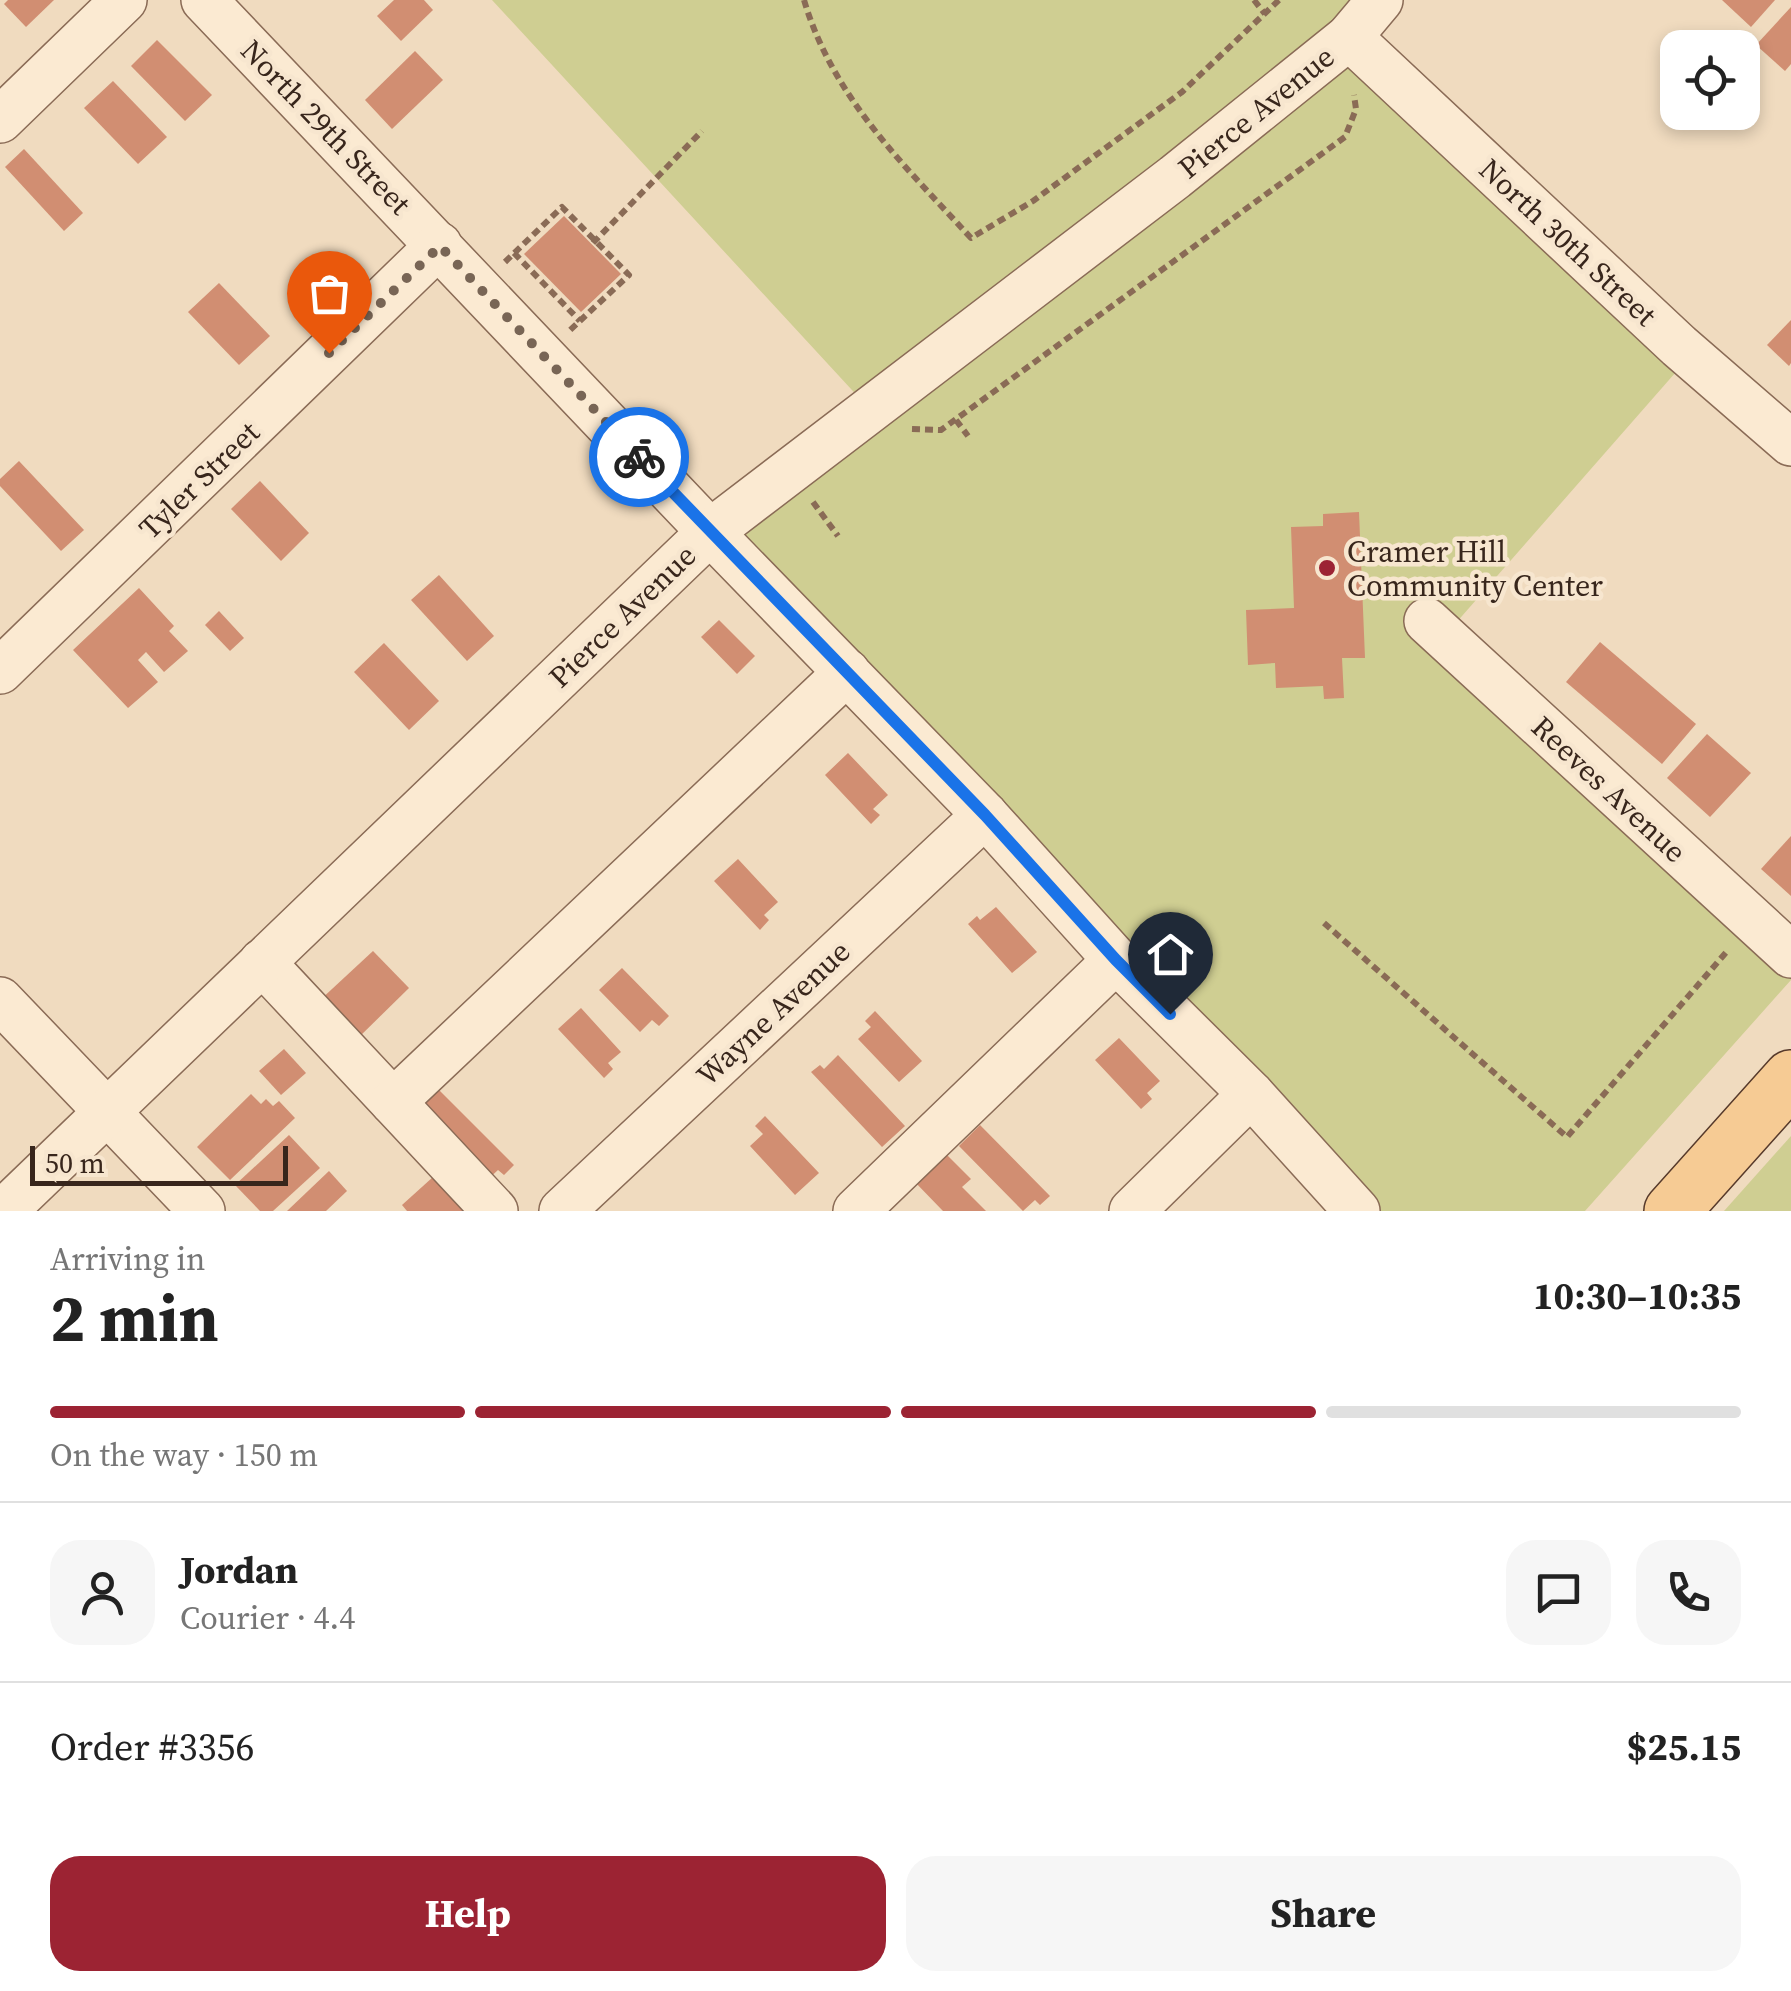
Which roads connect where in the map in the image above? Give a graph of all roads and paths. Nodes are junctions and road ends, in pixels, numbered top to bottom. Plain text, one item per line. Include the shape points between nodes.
1 (124, 0) edge
2 (204, 0) edge
3 (804, 0) edge
4 (1254, 0) edge
5 (1280, 0) edge
6 (1380, 0) edge
7 (1265, 14) junction
8 (1341, 43) junction
9 (0, 120) edge
10 (702, 131) dead end
11 (594, 243) junction
12 (514, 253) junction
13 (449, 255) junction
14 (580, 321) junction
15 (560, 340) dead end
16 (956, 420) junction
17 (897, 430) dead end
18 (968, 436) dead end
19 (1791, 442) edge
20 (806, 493) dead end
21 (710, 532) junction
22 (838, 536) dead end
23 (1427, 621) dead end
24 (0, 671) edge
25 (846, 672) junction
26 (985, 815) junction
27 (1752, 921) junction
28 (1324, 924) dead end
29 (1791, 955) edge
30 (1116, 960) junction
31 (262, 962) junction
32 (0, 1000) edge
33 (1791, 1078) edge
34 (1251, 1094) junction
35 (394, 1102) junction
36 (108, 1110) junction
37 (4, 1211) edge
38 (202, 1211) edge
39 (495, 1211) edge
40 (562, 1211) edge
41 (856, 1211) edge
42 (1132, 1211) edge
43 (1357, 1211) edge
44 (1672, 1211) edge

1 - 9 street
2 - 13 street, North 29th Street
3 - 7 path via 851,102 971,238 1182,92
4 - 7 path
5 - 7 path
6 - 8 street, Pierce Avenue
8 - 16 path via 1356,109 1345,137
8 - 19 street, North 30th Street
8 - 21 street, Pierce Avenue
10 - 11 path
11 - 12 path via 562,207
11 - 14 path via 629,275
12 - 13 path via 496,270 476,254
12 - 14 path
13 - 21 street, North 29th Street
13 - 24 street, Tyler Street
14 - 15 path
16 - 17 path via 941,430
16 - 18 path
20 - 22 path
21 - 25 street, North 29th Street
21 - 31 street, Pierce Avenue
23 - 27 street, Reeves Avenue
25 - 26 street, North 29th Street
25 - 35 street
26 - 30 street, North 29th Street
26 - 40 street, Wayne Avenue
27 - 28 path via 1567,1137
27 - 29 street, Reeves Avenue
30 - 34 street, North 29th Street
30 - 41 street
31 - 35 street
31 - 36 street, Pierce Avenue
32 - 36 street
33 - 44 main road
34 - 42 street
34 - 43 street, North 29th Street
35 - 39 street
36 - 37 street, Pierce Avenue
36 - 38 street

